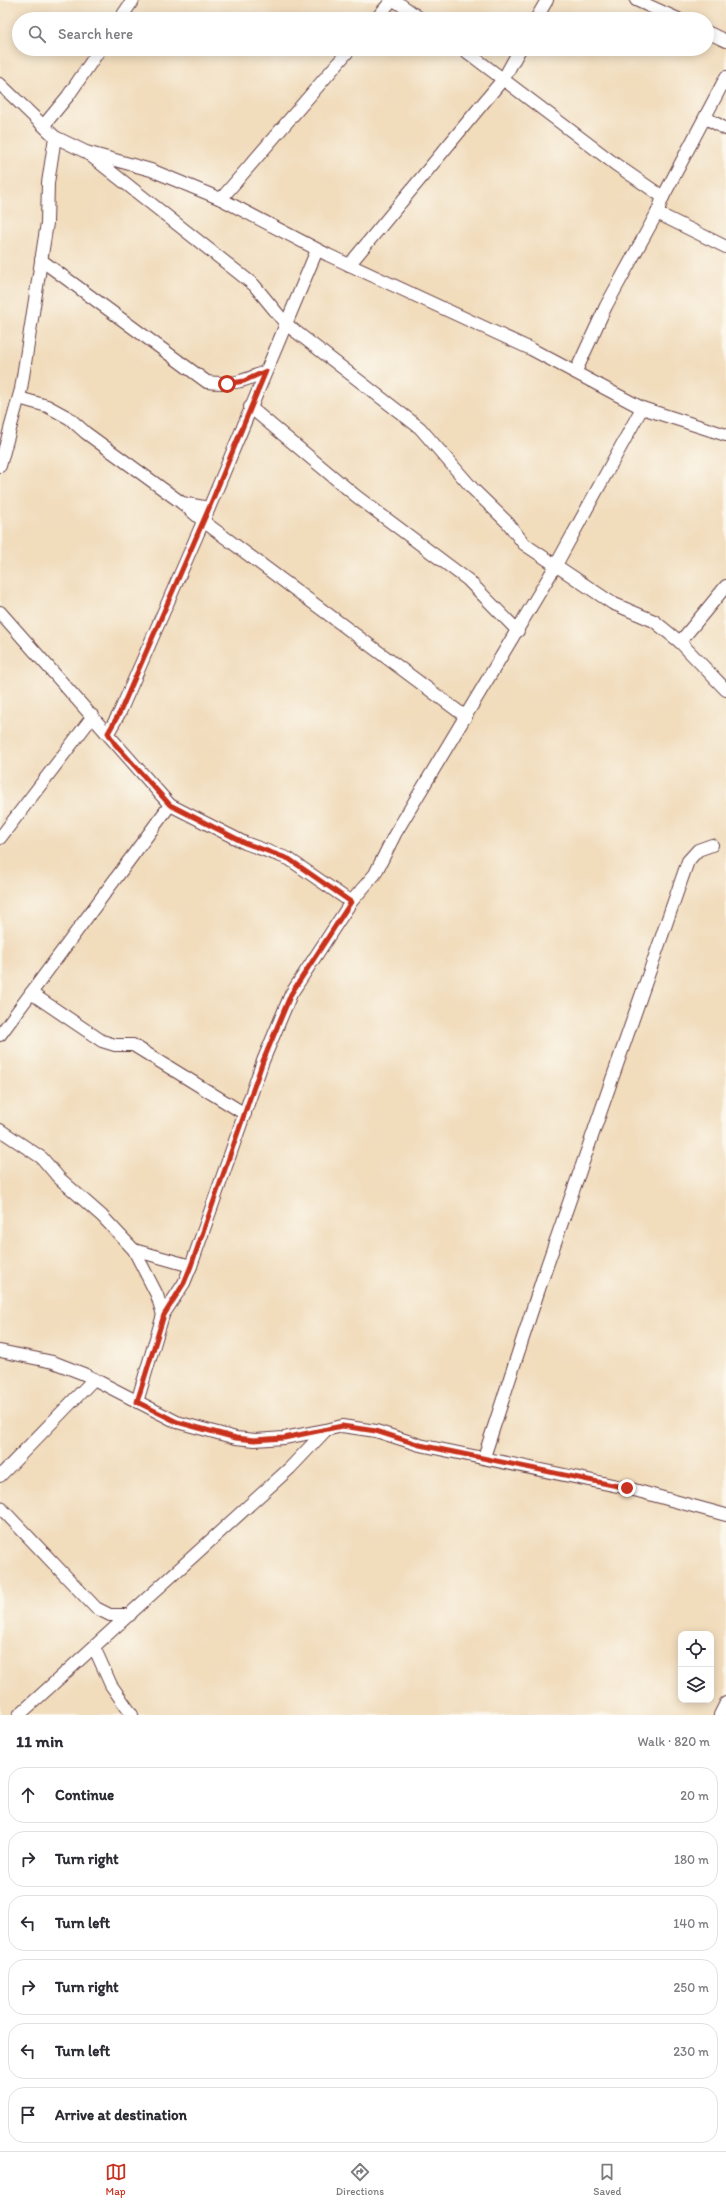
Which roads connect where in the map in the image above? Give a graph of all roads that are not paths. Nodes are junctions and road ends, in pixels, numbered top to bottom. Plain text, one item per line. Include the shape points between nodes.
1 (133, 0) edge
2 (393, 0) edge
3 (547, 0) edge
4 (636, 0) edge
5 (125, 12) edge
6 (382, 12) edge
7 (411, 12) edge
8 (540, 12) edge
9 (663, 12) edge
10 (714, 35) edge
11 (726, 41) edge
12 (95, 56) edge
13 (344, 56) edge
14 (473, 56) edge
15 (516, 56) edge
16 (726, 77) edge
17 (504, 78) junction
18 (0, 84) edge
19 (706, 118) junction
20 (44, 125) junction
21 (726, 129) edge
22 (55, 137) junction
23 (86, 152) junction
24 (663, 197) junction
25 (221, 199) junction
26 (657, 213) junction
27 (726, 247) edge
28 (317, 250) junction
29 (41, 260) junction
30 (349, 265) junction
31 (286, 324) junction
32 (266, 371) junction
33 (576, 371) junction
34 (19, 398) junction
35 (250, 407) junction
36 (642, 408) junction
37 (726, 435) edge
38 (0, 466) edge
39 (182, 503) junction
40 (209, 508) junction
41 (203, 521) junction
42 (556, 565) junction
43 (726, 586) edge
44 (0, 612) edge
45 (518, 631) junction
46 (680, 642) junction
47 (726, 690) edge
48 (92, 716) junction
49 (466, 718) junction
50 (108, 733) junction
51 (170, 805) junction
52 (0, 838) edge
53 (712, 845) dead end
54 (351, 902) junction
55 (31, 993) junction
56 (0, 1035) edge
57 (245, 1114) junction
58 (0, 1130) edge
59 (134, 1250) junction
60 (191, 1266) junction
61 (164, 1315) junction
62 (0, 1351) edge
63 (94, 1379) junction
64 (137, 1402) junction
65 (326, 1430) junction
66 (484, 1457) junction
67 (0, 1476) edge
68 (0, 1507) edge
69 (726, 1514) edge
70 (130, 1614) junction
71 (94, 1647) junction
72 (726, 1703) edge
73 (20, 1715) edge
74 (132, 1715) edge
75 (720, 1715) edge

1 - 5 street
2 - 6 street
2 - 7 street
3 - 8 street
4 - 9 street
10 - 11 street
12 - 20 street
13 - 25 street
14 - 17 street
15 - 17 street
16 - 19 street
17 - 24 street via 615,164
17 - 30 street
18 - 20 street
19 - 21 street
19 - 24 street
20 - 22 street
22 - 23 street
22 - 29 street
23 - 25 street via 151,170
23 - 31 street via 254,285
24 - 26 street
25 - 28 street
26 - 27 street
26 - 33 street via 606,306
28 - 30 street
28 - 31 street
29 - 32 street via 207,382 227,384 244,381
29 - 34 street
30 - 33 street
31 - 32 street
31 - 42 street via 420,428 472,489 508,523 524,544
32 - 35 street
33 - 36 street
34 - 38 street
34 - 39 street via 47,406 69,418
35 - 40 street
35 - 45 street via 356,496 468,580
36 - 37 street
36 - 42 street
39 - 40 street
39 - 41 street
40 - 41 street
41 - 49 street
41 - 50 street via 120,712
42 - 45 street
42 - 46 street via 612,603 654,621
43 - 46 street
44 - 48 street
45 - 49 street
46 - 47 street
48 - 50 street
48 - 52 street
49 - 54 street via 374,874
50 - 51 street
51 - 54 street via 245,843 289,859
51 - 55 street
53 - 66 street via 698,850 688,861 540,1287
54 - 57 street via 291,994 263,1061
55 - 56 street
55 - 57 street via 102,1041 133,1046
57 - 60 street
58 - 59 street via 42,1158 59,1178 102,1216
59 - 60 street
59 - 61 street via 158,1295
60 - 61 street via 184,1283
61 - 64 street
62 - 63 street via 53,1362
63 - 64 street
63 - 67 street
64 - 65 street via 177,1422 242,1439 284,1438
65 - 66 street via 342,1426 376,1431 420,1445
65 - 70 street via 290,1468
66 - 69 street via 627,1488
68 - 70 street via 96,1608 110,1615
70 - 71 street
71 - 73 street
71 - 74 street via 111,1686
72 - 75 street

